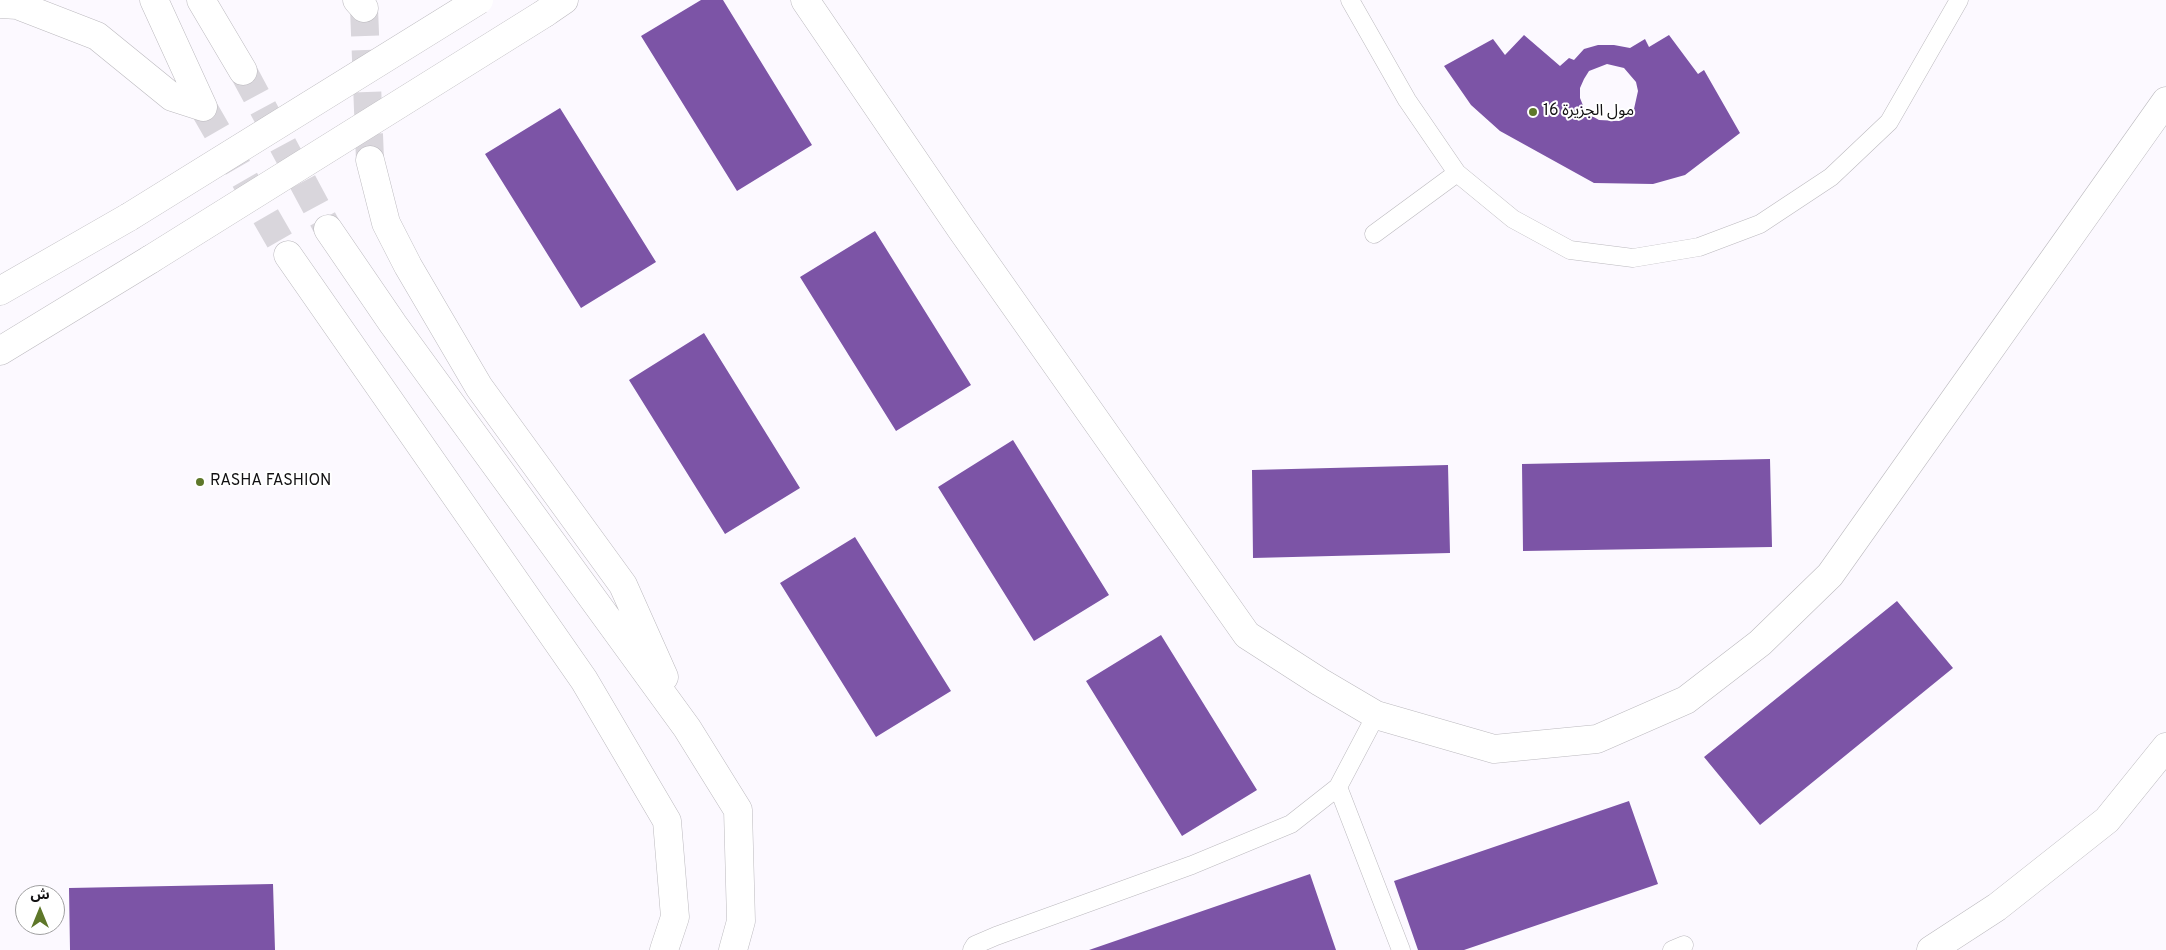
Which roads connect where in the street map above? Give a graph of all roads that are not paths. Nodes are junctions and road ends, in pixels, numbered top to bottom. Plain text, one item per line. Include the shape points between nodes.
1 (154, 0) edge
2 (201, 0) edge
3 (479, 0) edge
4 (805, 0) edge
5 (1350, 0) edge
6 (1959, 0) edge
7 (0, 4) edge
8 (555, 6) edge
9 (244, 71) tunnel mouth
10 (2166, 101) edge
11 (370, 160) tunnel mouth
12 (1457, 173) junction
13 (328, 229) tunnel mouth
14 (1374, 234) dead end
15 (288, 255) tunnel mouth
16 (0, 291) edge
17 (0, 351) edge
18 (1376, 715) junction
19 (687, 728) junction
20 (2166, 747) edge
21 (1338, 787) junction
22 (664, 950) edge
23 (733, 950) edge
24 (972, 950) edge
25 (1401, 950) edge
26 (1931, 950) edge

1 - 7 street via 204,106 172,97 97,36 16,5
2 - 9 street
3 - 16 street, bridge via 129,217
4 - 18 street via 1247,635
5 - 12 lane via 1407,100
6 - 12 lane via 1889,122 1831,176 1760,224 1699,247 1633,258 1570,250 1513,219
8 - 17 street, bridge
10 - 18 street via 1830,574 1760,643 1686,700 1597,739 1494,749
11 - 19 street via 386,223 408,266 479,387 623,585
12 - 14 lane
13 - 19 street via 398,332
15 - 22 street via 584,680 667,821 676,917
18 - 21 lane
19 - 23 street via 738,810 741,922
20 - 26 street via 2107,820 1997,907
21 - 24 lane via 1291,824 1192,865 996,936 975,945
21 - 25 lane

